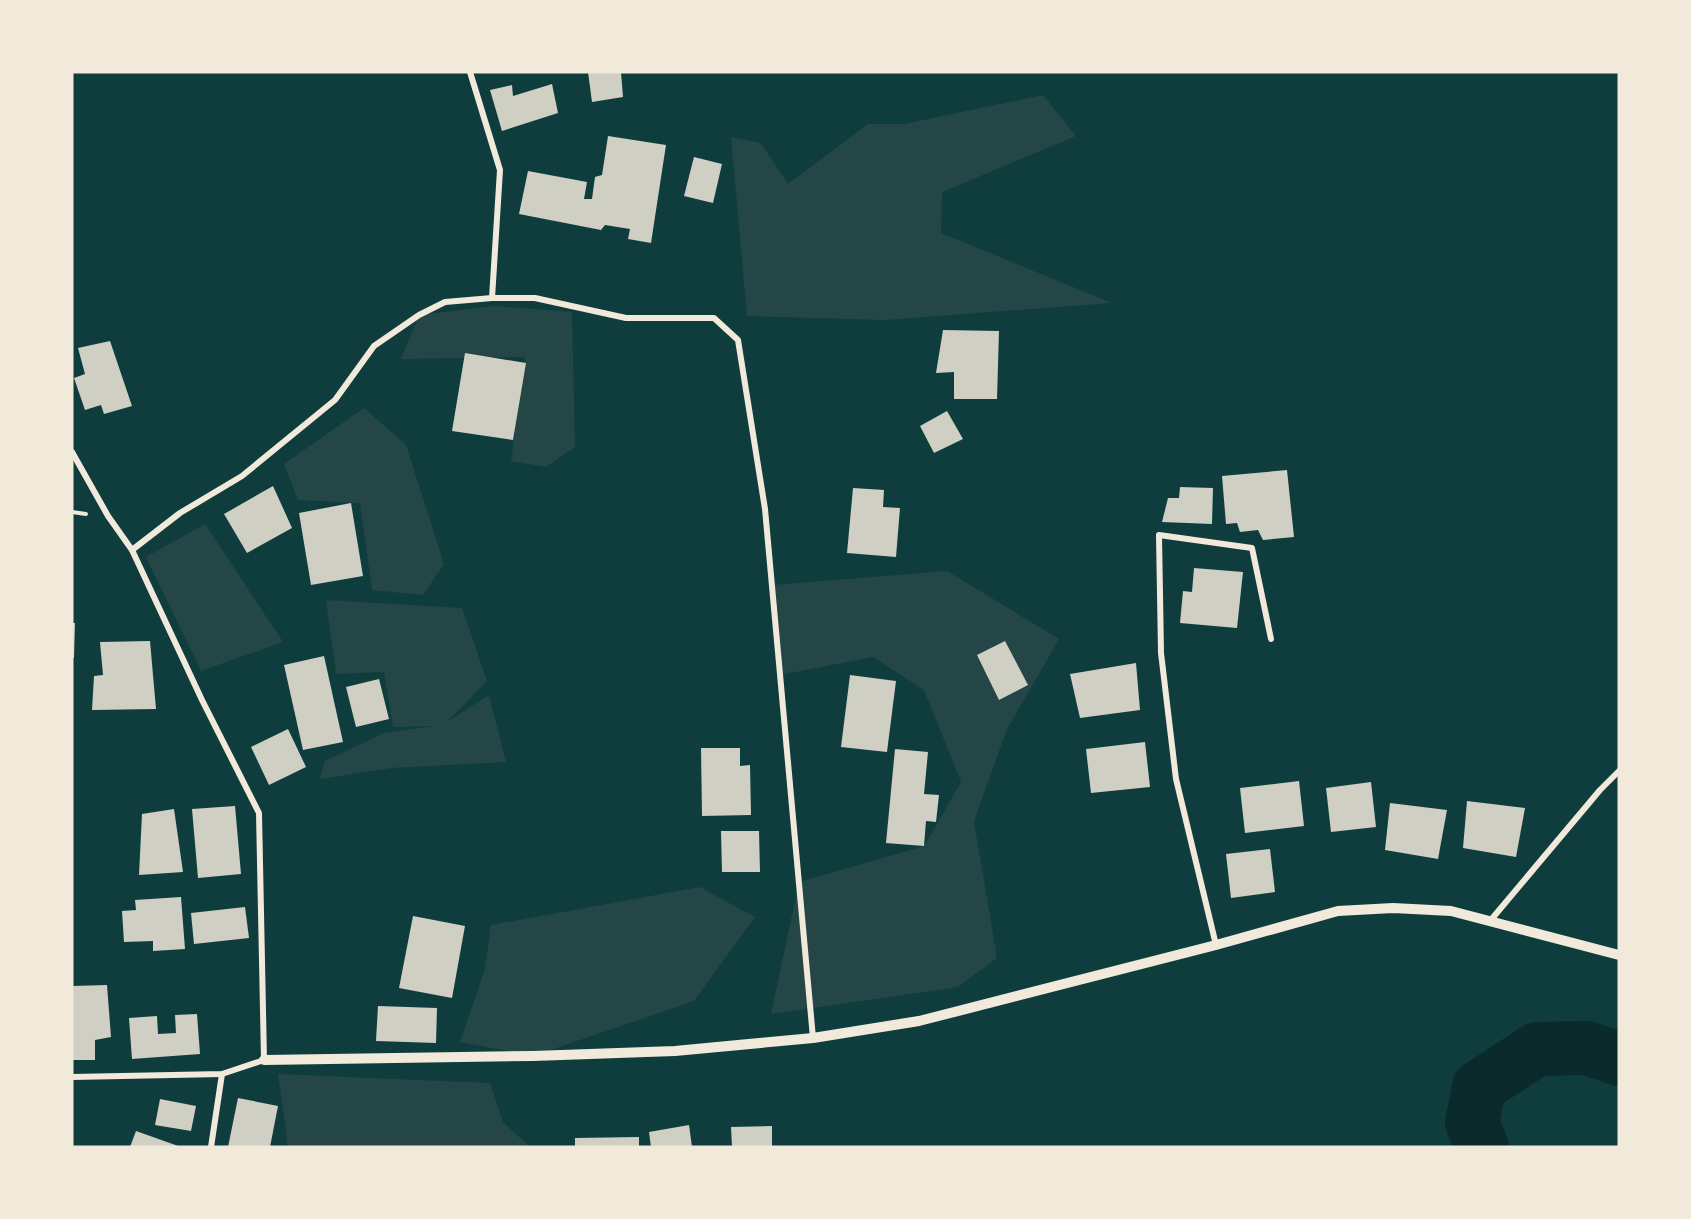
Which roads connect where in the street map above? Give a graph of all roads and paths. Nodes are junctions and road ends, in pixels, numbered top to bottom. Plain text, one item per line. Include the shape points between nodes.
1 (470, 72) edge
2 (492, 298) junction
3 (72, 452) edge
4 (132, 550) junction
5 (1271, 639) dead end
6 (1619, 771) edge
7 (1490, 921) junction
8 (1216, 945) junction
9 (1619, 955) edge
10 (813, 1038) junction
11 (264, 1060) junction
12 (222, 1074) junction
13 (72, 1077) edge
14 (211, 1147) edge

1 - 2 street via 500,170
2 - 4 street via 445,302 374,346 335,400 242,476 180,513
2 - 10 street via 535,298 626,318 714,318 738,340 765,509
3 - 4 street
4 - 11 street via 259,813
5 - 8 street via 1252,548 1159,535 1161,653 1176,779
6 - 7 street
7 - 8 street via 1451,910 1338,911
7 - 9 street
8 - 10 street via 919,1021
10 - 11 street via 675,1051
11 - 12 street
12 - 13 street
12 - 14 street

